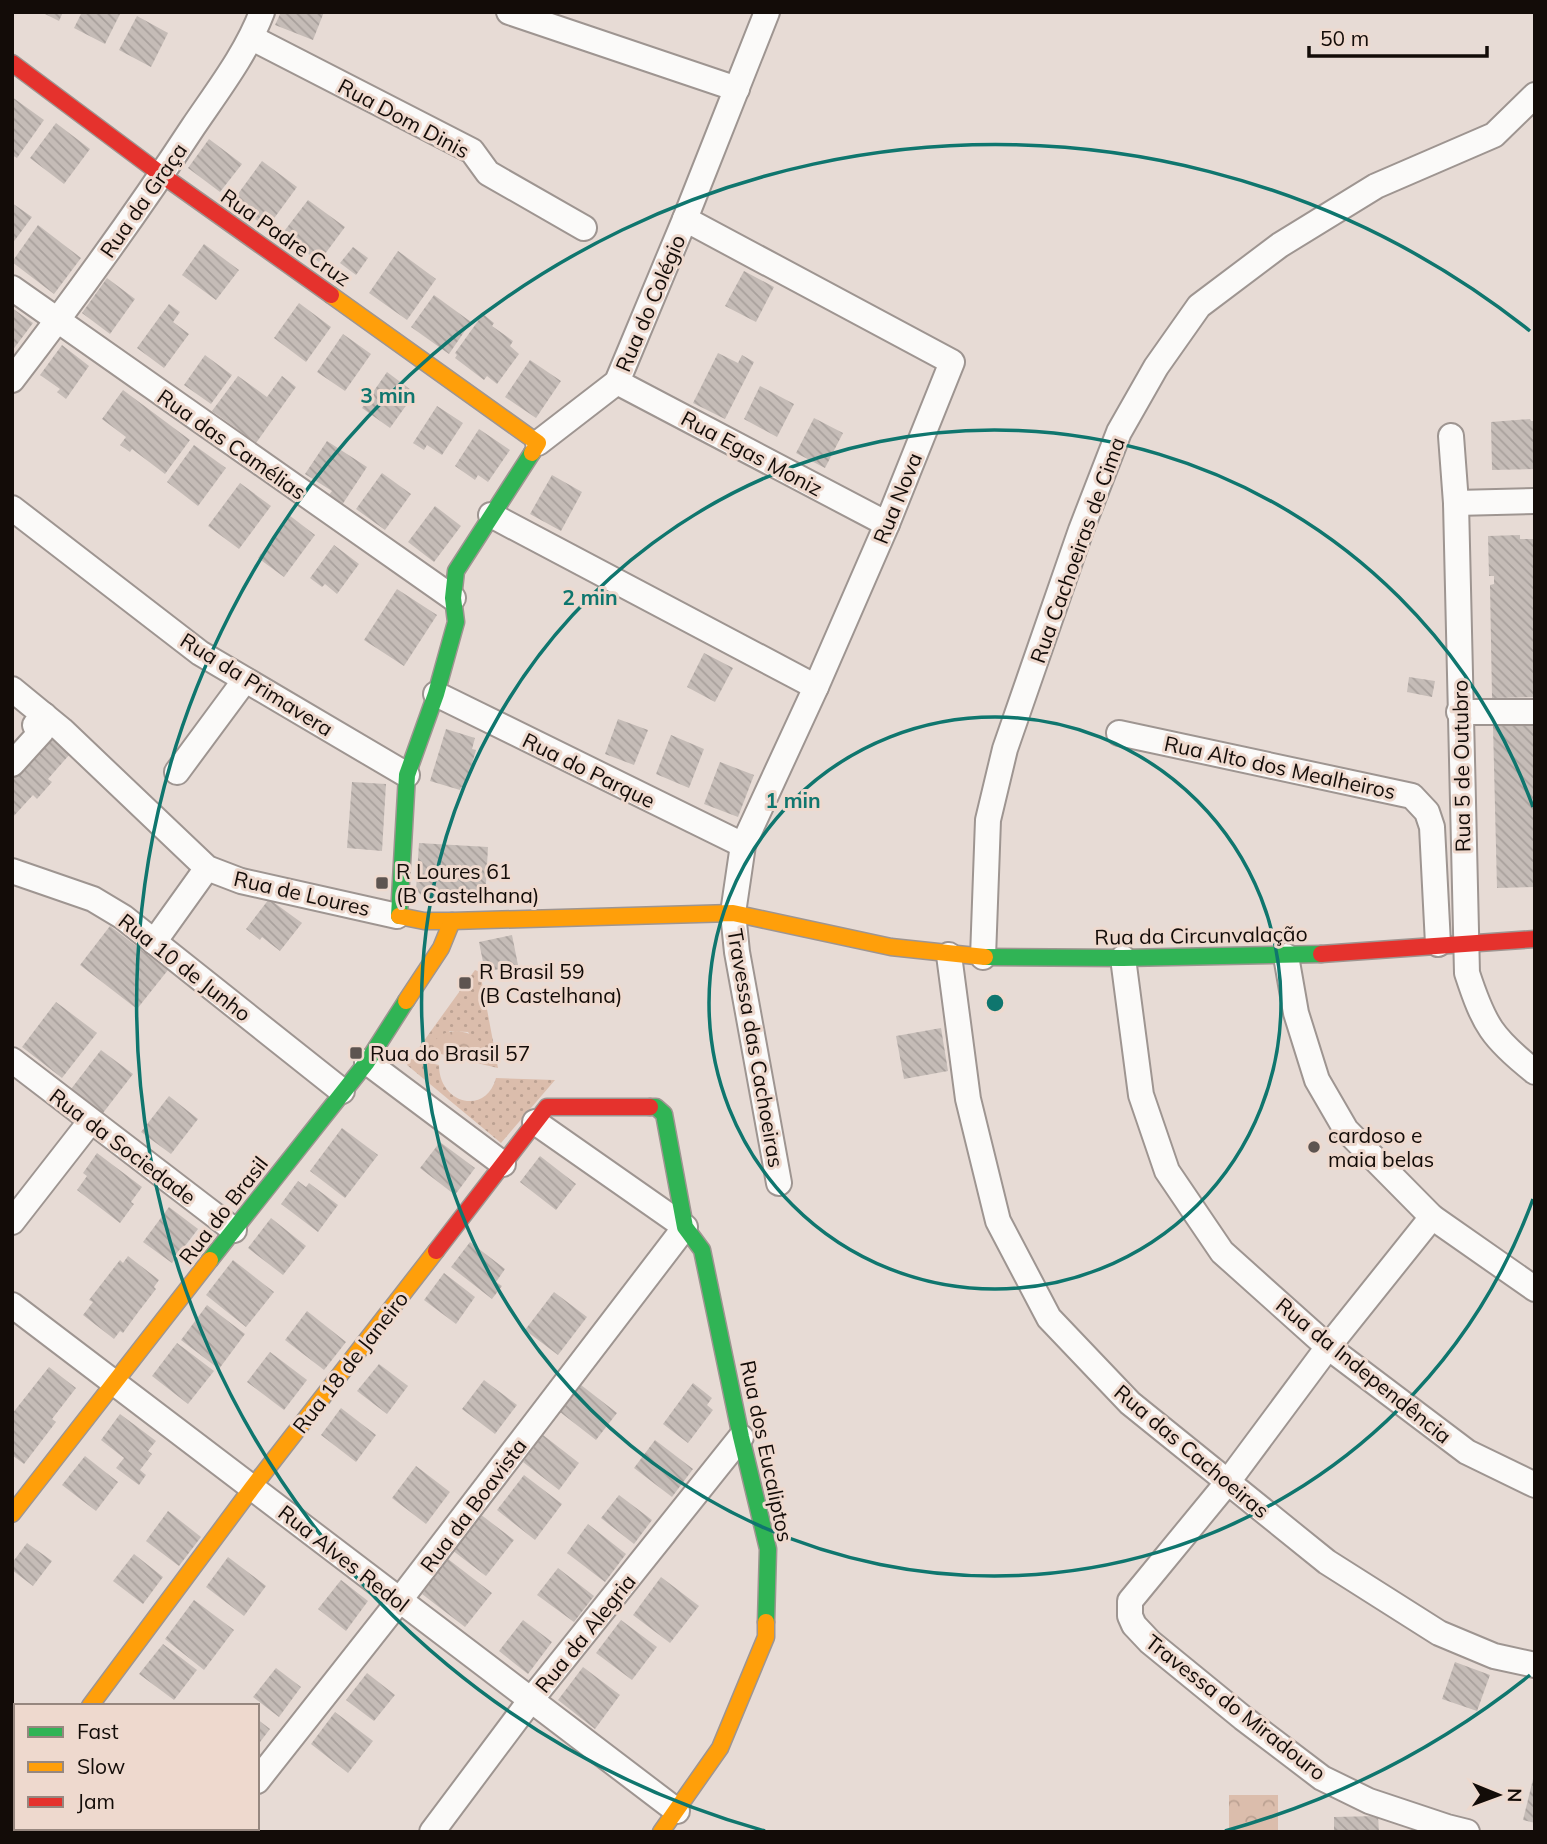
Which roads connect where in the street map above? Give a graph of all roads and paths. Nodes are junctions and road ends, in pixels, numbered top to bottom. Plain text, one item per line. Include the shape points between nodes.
1 (262, 12) edge
2 (509, 12) edge
3 (767, 12) edge
4 (252, 38) junction
5 (12, 63) edge
6 (737, 89) junction
7 (1535, 95) edge
8 (162, 174) junction
9 (685, 219) junction
10 (584, 228) dead end
11 (12, 288) edge
12 (58, 321) junction
13 (12, 380) edge
14 (617, 382) junction
15 (1451, 436) dead end
16 (538, 443) junction
17 (1535, 501) edge
18 (1456, 503) junction
19 (12, 508) edge
20 (491, 515) junction
21 (887, 524) junction
22 (453, 598) junction
23 (245, 680) junction
24 (816, 687) junction
25 (12, 689) edge
26 (436, 694) junction
27 (1459, 712) junction
28 (1535, 712) edge
29 (44, 715) junction
30 (1119, 733) dead end
31 (12, 765) edge
32 (177, 772) dead end
33 (407, 775) junction
34 (743, 845) junction
35 (207, 868) junction
36 (12, 871) edge
37 (733, 913) junction
38 (397, 916) junction
39 (452, 921) junction
40 (1535, 939) edge
41 (154, 942) junction
42 (869, 942) joint
43 (1466, 943) junction
44 (1438, 944) junction
45 (949, 955) junction
46 (1286, 956) junction
47 (984, 957) junction
48 (1123, 958) junction
49 (12, 1060) edge
50 (368, 1062) junction
51 (1535, 1072) edge
52 (342, 1091) junction
53 (656, 1107) joint
54 (90, 1122) junction
55 (535, 1122) junction
56 (503, 1164) junction
57 (779, 1183) dead end
58 (1432, 1217) junction
59 (12, 1222) edge
60 (685, 1227) junction
61 (234, 1230) junction
62 (1535, 1289) edge
63 (12, 1305) edge
64 (1328, 1347) junction
65 (115, 1382) junction
66 (741, 1437) junction
67 (1227, 1483) junction
68 (1535, 1485) edge
69 (252, 1488) junction
70 (12, 1514) edge
71 (399, 1601) junction
72 (1535, 1665) edge
73 (530, 1701) junction
74 (91, 1704) edge
75 (259, 1778) edge
76 (677, 1811) junction
77 (1454, 1830) edge
78 (432, 1832) edge
79 (661, 1832) edge

1 - 4 street, Rua da Graça
2 - 6 street
3 - 6 street, Rua do Colégio
4 - 8 street, Rua da Graça
4 - 10 street, Rua Dom Dinis via 472,151 488,173
5 - 8 street, Rua Padre Cruz
6 - 9 street, Rua do Colégio
7 - 47 street, Rua Cachoeiras de Cima via 1494,135 1376,186 1280,245 1199,306 1156,367 1119,432 1005,749 988,820
8 - 12 street, Rua da Graça
8 - 16 street, Rua Padre Cruz
9 - 14 street, Rua do Colégio
9 - 21 street, Rua Nova via 952,362
11 - 12 street, Rua das Camélias
12 - 13 street, Rua da Graça
12 - 22 street, Rua das Camélias
14 - 16 street, Rua do Colégio
14 - 21 street, Rua Egas Moniz
15 - 18 street, Rua 5 de Outubro
16 - 20 street, Rua do Colégio
17 - 18 street
18 - 27 street, Rua 5 de Outubro
19 - 23 street, Rua da Primavera via 200,653
20 - 22 street, Rua do Colégio via 456,570
20 - 24 street
21 - 24 street, Rua Nova
22 - 26 street, Rua do Colégio via 456,622
23 - 32 street
23 - 33 street, Rua da Primavera
24 - 34 street, Rua Nova
25 - 29 street, Rua de Loures
26 - 33 street, Rua do Colégio
26 - 34 street, Rua do Parque
27 - 28 street
27 - 43 street, Rua 5 de Outubro
29 - 31 street via 35,725 42,731
29 - 35 street, Rua de Loures
30 - 44 street, Rua Alto dos Mealheiros via 1412,796 1427,812 1432,827
33 - 38 street, Rua do Colégio
34 - 37 street, Rua Nova
35 - 38 street, Rua de Loures via 241,881
35 - 41 street
36 - 41 street, Rua 10 de Junho via 93,899
37 - 39 street, Rua de Loures
37 - 42 street, Rua de Loures
37 - 57 street, Travessa das Cachoeiras
38 - 39 street, Rua de Loures
39 - 50 street, Rua do Brasil via 441,948
40 - 43 street, Rua da Circunvalação
41 - 52 street, Rua 10 de Junho
42 - 45 street, Rua da Circunvalação
43 - 44 street, Rua da Circunvalação
43 - 51 street, Rua 5 de Outubro via 1467,973 1492,1033
44 - 46 street, Rua da Circunvalação
45 - 47 street, Rua da Circunvalação
45 - 67 street, Rua das Cachoeiras via 968,1099 998,1221 1049,1318 1130,1403
46 - 48 street, Rua da Circunvalação
46 - 58 street via 1296,1013 1317,1080 1346,1129
47 - 48 street, Rua da Circunvalação
48 - 64 street, Rua da Independência via 1141,1095 1167,1171 1222,1252
49 - 54 street, Rua da Sociedade
50 - 52 street, Rua do Brasil
50 - 56 street
52 - 61 street, Rua do Brasil
53 - 55 street, Rua 18 de Janeiro via 547,1107
53 - 60 street, Rua dos Eucaliptos via 663,1114
54 - 59 street
54 - 61 street, Rua da Sociedade
55 - 56 street, Rua 18 de Janeiro
55 - 60 street
56 - 69 street, Rua 18 de Janeiro
58 - 62 street
58 - 64 street, Travessa do Miradouro
60 - 66 street, Rua dos Eucaliptos via 702,1250
60 - 71 street, Rua da Boavista
61 - 65 street, Rua do Brasil
63 - 65 street, Rua Alves Redol
64 - 67 street, Travessa do Miradouro
64 - 68 street, Rua da Independência via 1467,1452
65 - 69 street, Rua Alves Redol
65 - 70 street, Rua do Brasil
66 - 73 street, Rua da Alegria
66 - 76 street, Rua dos Eucaliptos via 768,1549 766,1637 720,1748
67 - 72 street, Rua das Cachoeiras via 1327,1562 1439,1633 1494,1656
67 - 77 street, Travessa do Miradouro via 1130,1601 1134,1625 1322,1778 1369,1801
69 - 71 street, Rua Alves Redol
69 - 74 street, Rua 18 de Janeiro
71 - 73 street, Rua Alves Redol
71 - 75 street, Rua da Boavista
73 - 76 street, Rua Alves Redol
73 - 78 street, Rua da Alegria
76 - 79 street, Rua dos Eucaliptos

